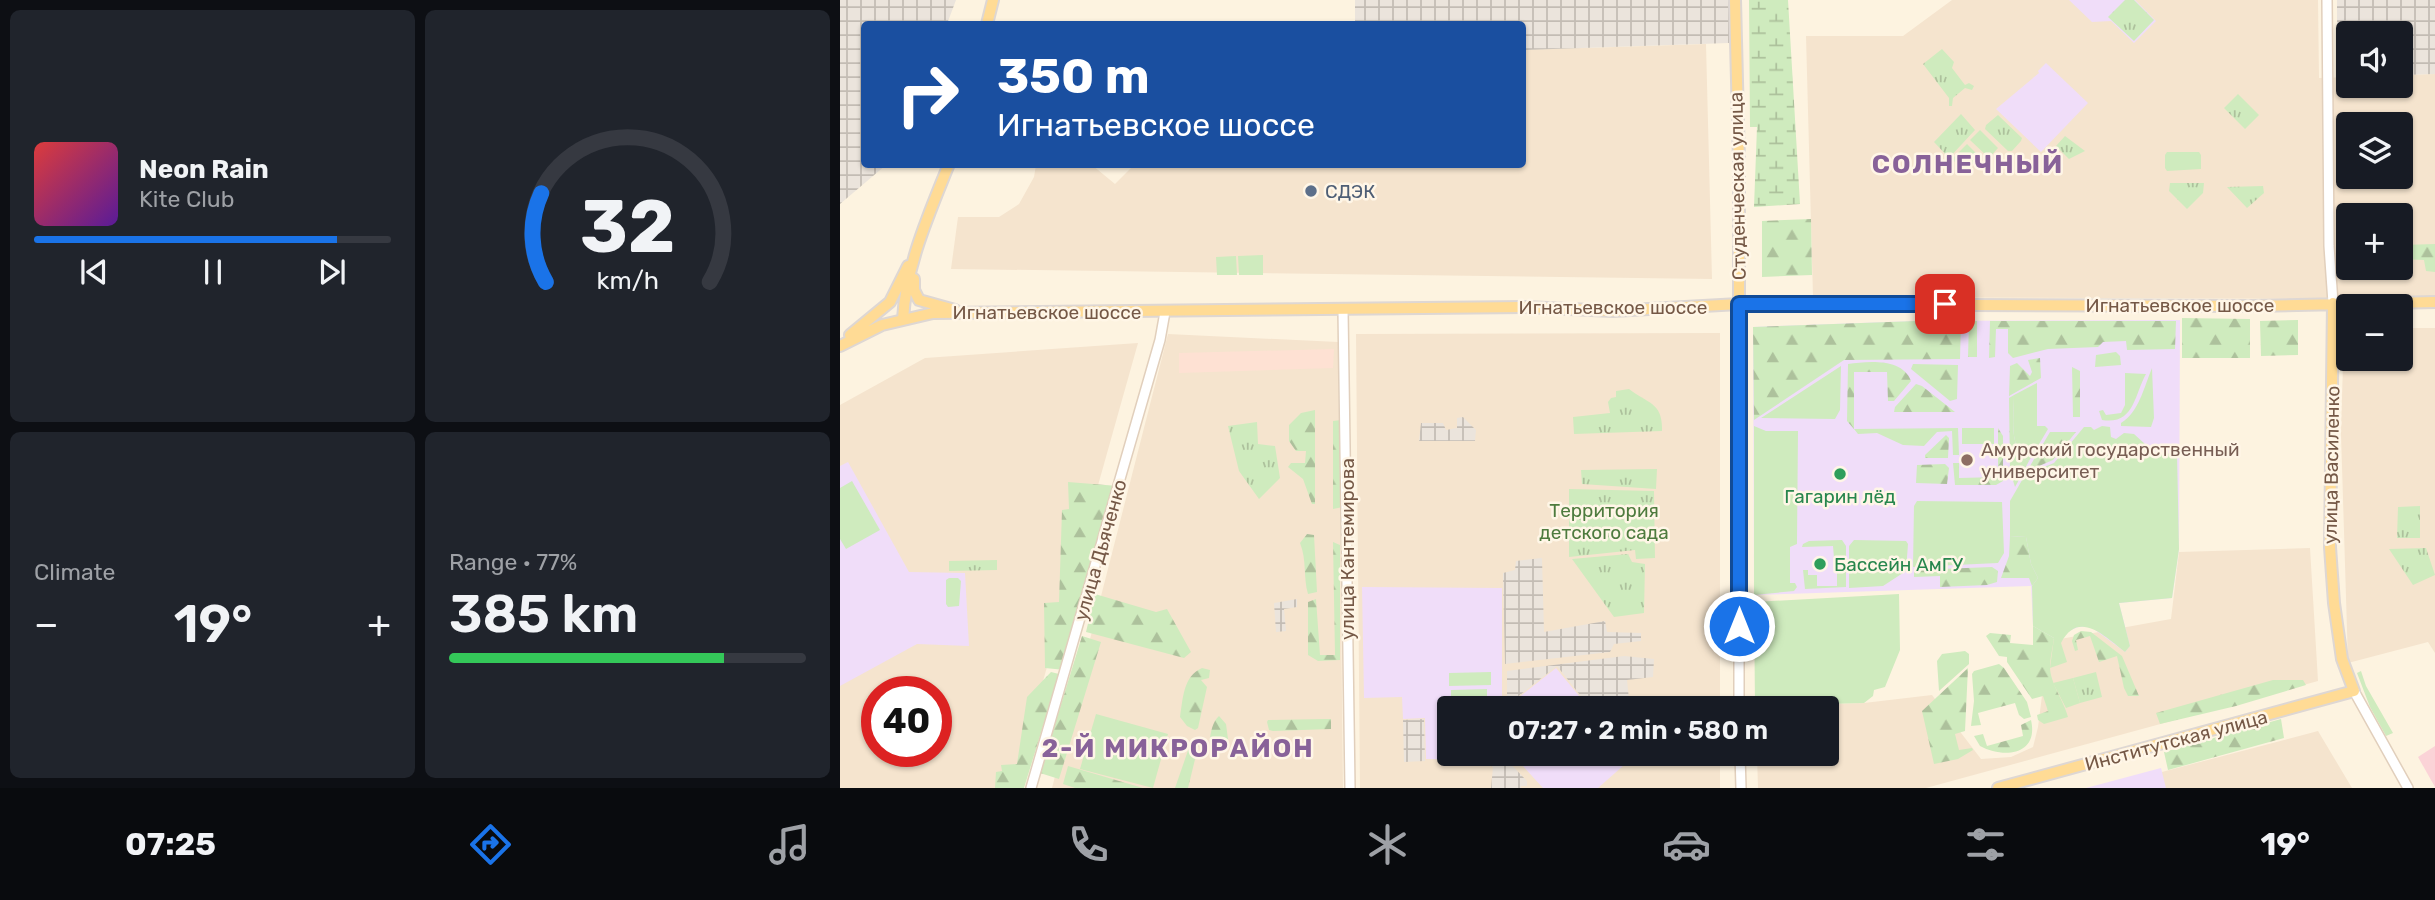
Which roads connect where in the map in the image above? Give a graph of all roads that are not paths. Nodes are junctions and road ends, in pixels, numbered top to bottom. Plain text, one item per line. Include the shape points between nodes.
1 (993, 0) edge
2 (1735, 0) edge
3 (2327, 0) edge
4 (987, 21) edge
5 (947, 168) edge
6 (916, 251) junction
7 (2435, 302) edge
8 (2333, 303) junction
9 (1739, 304) junction
10 (1343, 310) junction
11 (1166, 312) junction
12 (961, 313) junction
13 (903, 319) junction
14 (840, 344) edge
15 (2354, 691) junction
16 (1739, 696) edge
17 (1740, 766) edge
18 (1031, 788) edge
19 (1350, 788) edge
20 (1741, 788) edge
21 (1998, 788) edge
22 (2407, 788) edge

1 - 4 main road
2 - 9 main road, Студенческая улица
3 - 8 street, улица Василенко via 2328,232
5 - 6 main road
6 - 12 main road via 915,295 924,303
6 - 13 main road
6 - 14 main road via 890,302
7 - 8 main road, Игнатьевское шоссе
8 - 9 main road, Игнатьевское шоссе
8 - 15 main road, улица Василенко via 2330,547 2342,659
9 - 10 main road, Игнатьевское шоссе via 1613,311 1525,307
9 - 16 street, Студенческая улица
10 - 11 main road, Игнатьевское шоссе
10 - 19 street, улица Кантемирова
11 - 12 main road, Игнатьевское шоссе
11 - 18 street, улица Дьяченко
12 - 13 main road, Игнатьевское шоссе
13 - 14 main road, Игнатьевское шоссе
15 - 21 main road, Институтская улица
15 - 22 street, улица Василенко
17 - 20 street

